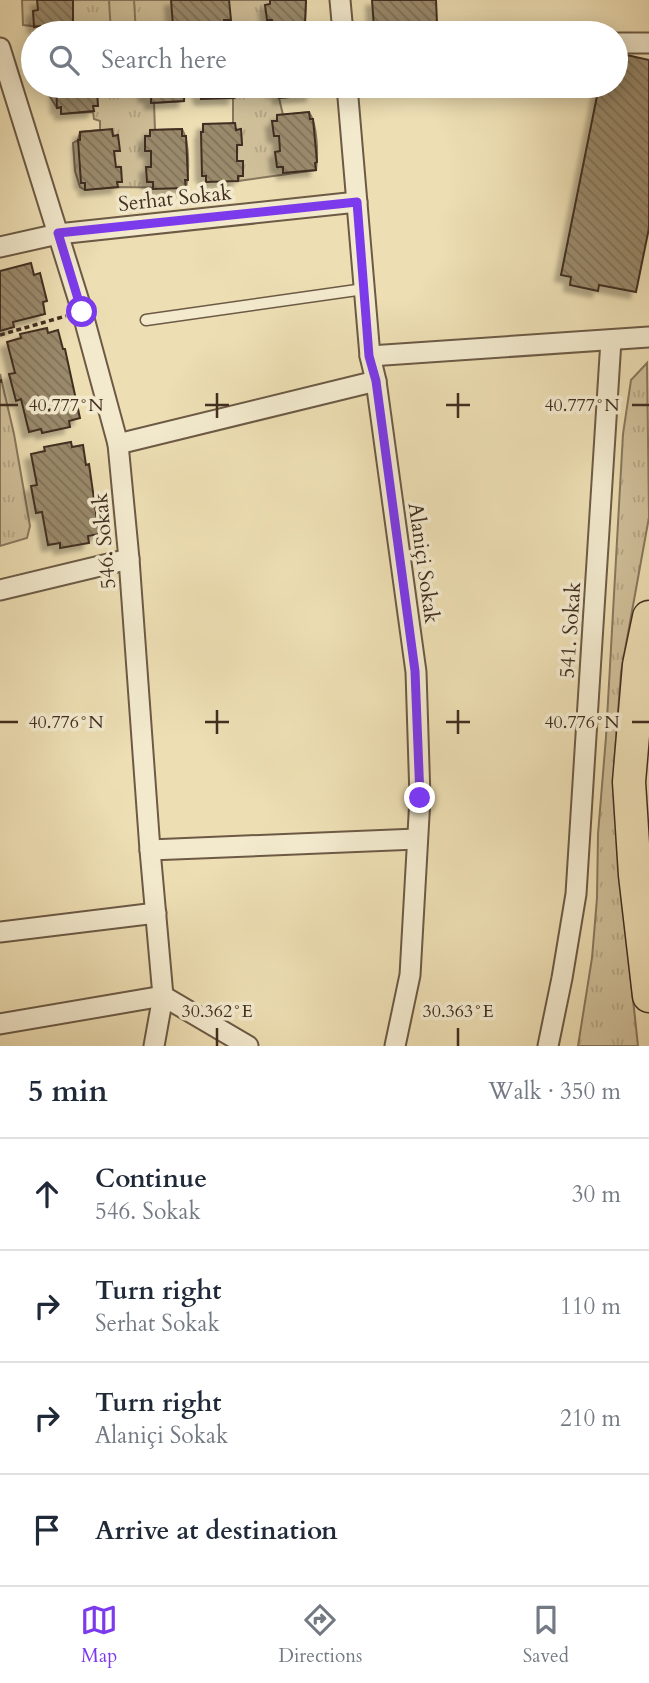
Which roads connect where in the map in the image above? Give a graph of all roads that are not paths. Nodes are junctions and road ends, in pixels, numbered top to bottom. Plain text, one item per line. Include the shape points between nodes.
1 (340, 0) edge
2 (342, 21) edge
3 (628, 43) edge
4 (649, 43) edge
5 (0, 48) edge
6 (348, 98) edge
7 (357, 202) junction
8 (58, 233) junction
9 (0, 247) edge
10 (364, 289) junction
11 (146, 320) dead end
12 (649, 337) edge
13 (611, 340) junction
14 (369, 356) junction
15 (376, 381) junction
16 (118, 444) junction
17 (129, 559) junction
18 (0, 590) edge
19 (649, 617) edge
20 (417, 839) junction
21 (149, 850) junction
22 (156, 913) junction
23 (0, 932) edge
24 (163, 996) junction
25 (649, 996) edge
26 (0, 1024) edge
27 (154, 1046) edge
28 (248, 1046) edge
29 (395, 1046) edge
30 (548, 1046) edge

1 - 2 street
3 - 4 street
5 - 8 street, 546. Sokak
6 - 7 street, Alaniçi Sokak
7 - 8 street, Serhat Sokak
7 - 10 street, Alaniçi Sokak
8 - 9 street, Serhat Sokak
8 - 16 street, 546. Sokak
10 - 11 lane
10 - 14 street, Alaniçi Sokak
12 - 13 street
13 - 14 street
13 - 30 street, 541. Sokak via 576,894
14 - 15 street, Alaniçi Sokak
15 - 16 street
15 - 20 street, Alaniçi Sokak via 415,671
16 - 17 street, 546. Sokak
17 - 18 street
17 - 21 street, 546. Sokak
19 - 25 main road via 639,666 629,782
20 - 21 street
20 - 29 street, Alaniçi Sokak via 411,975
21 - 22 street, 546. Sokak
22 - 23 street
22 - 24 street, 546. Sokak
24 - 26 street
24 - 27 street, 546. Sokak
24 - 28 street

